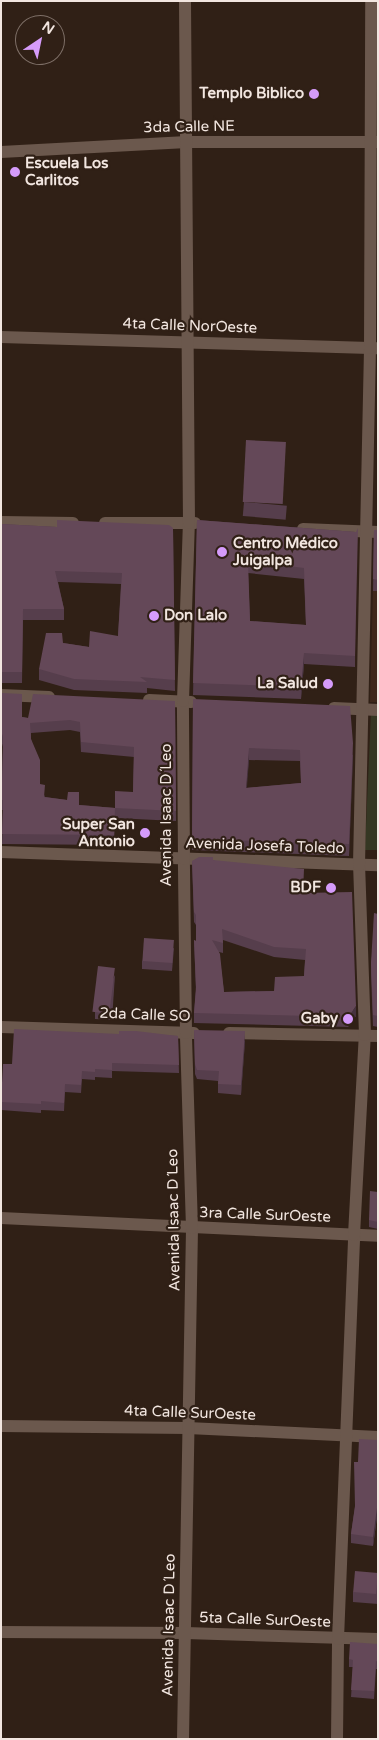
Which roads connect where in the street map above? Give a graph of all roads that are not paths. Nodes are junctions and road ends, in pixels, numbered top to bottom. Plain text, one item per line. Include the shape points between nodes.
1 (185, 1) edge
2 (371, 1) edge
3 (187, 142) junction
4 (375, 142) edge
5 (1, 152) edge
6 (1, 337) edge
7 (189, 342) junction
8 (374, 348) edge
9 (1, 522) edge
10 (189, 523) junction
11 (209, 524) edge
12 (287, 528) edge
13 (372, 532) edge
14 (1, 695) edge
15 (58, 697) edge
16 (135, 700) edge
17 (183, 701) junction
18 (202, 702) edge
19 (325, 708) edge
20 (363, 709) junction
21 (378, 710) edge
22 (1, 852) edge
23 (184, 859) junction
24 (359, 865) junction
25 (378, 865) edge
26 (1, 1027) edge
27 (186, 1032) junction
28 (372, 1036) edge
29 (1, 1218) edge
30 (192, 1228) junction
31 (354, 1235) junction
32 (378, 1236) edge
33 (1, 1426) edge
34 (188, 1428) junction
35 (347, 1436) junction
36 (378, 1437) edge
37 (1, 1632) edge
38 (186, 1633) junction
39 (338, 1639) junction
40 (378, 1639) edge
41 (183, 1739) edge
42 (337, 1739) edge

1 - 3 street, Avenida Isaac D´Leo
2 - 4 street
3 - 4 street, 3da Calle NE
3 - 5 street, 3da Calle NE
3 - 7 street, Avenida Isaac D´Leo
4 - 8 street
6 - 7 street, 4ta Calle NorOeste
7 - 8 street, 4ta Calle NorOeste
7 - 10 street, Avenida Isaac D´Leo
8 - 13 street
9 - 10 street
10 - 11 street
10 - 17 street, Avenida Isaac D´Leo
12 - 13 street
13 - 20 street
14 - 15 street
16 - 17 street
17 - 18 street
17 - 23 street, Avenida Isaac D´Leo
19 - 20 street
20 - 21 street
20 - 24 street
22 - 23 street, Avenida Josefa Toledo
23 - 24 street, Avenida Josefa Toledo
23 - 27 street, Avenida Isaac D´Leo
24 - 25 street, Avenida Josefa Toledo
24 - 28 street
26 - 27 street, 2da Calle SO
27 - 28 street, 2da Calle SO
27 - 30 street, Avenida Isaac D´Leo
28 - 31 street
29 - 30 street, 3ra Calle SurOeste
30 - 31 street, 3ra Calle SurOeste
30 - 34 street, Avenida Isaac D´Leo
31 - 32 street, 3ra Calle SurOeste
31 - 35 street
33 - 34 street, 4ta Calle SurOeste
34 - 35 street, 4ta Calle SurOeste
34 - 38 street, Avenida Isaac D´Leo
35 - 36 street, 4ta Calle SurOeste
35 - 39 street
37 - 38 street, 5ta Calle SurOeste
38 - 39 street, 5ta Calle SurOeste
38 - 41 street, Avenida Isaac D´Leo
39 - 40 street, 5ta Calle SurOeste
39 - 42 street

